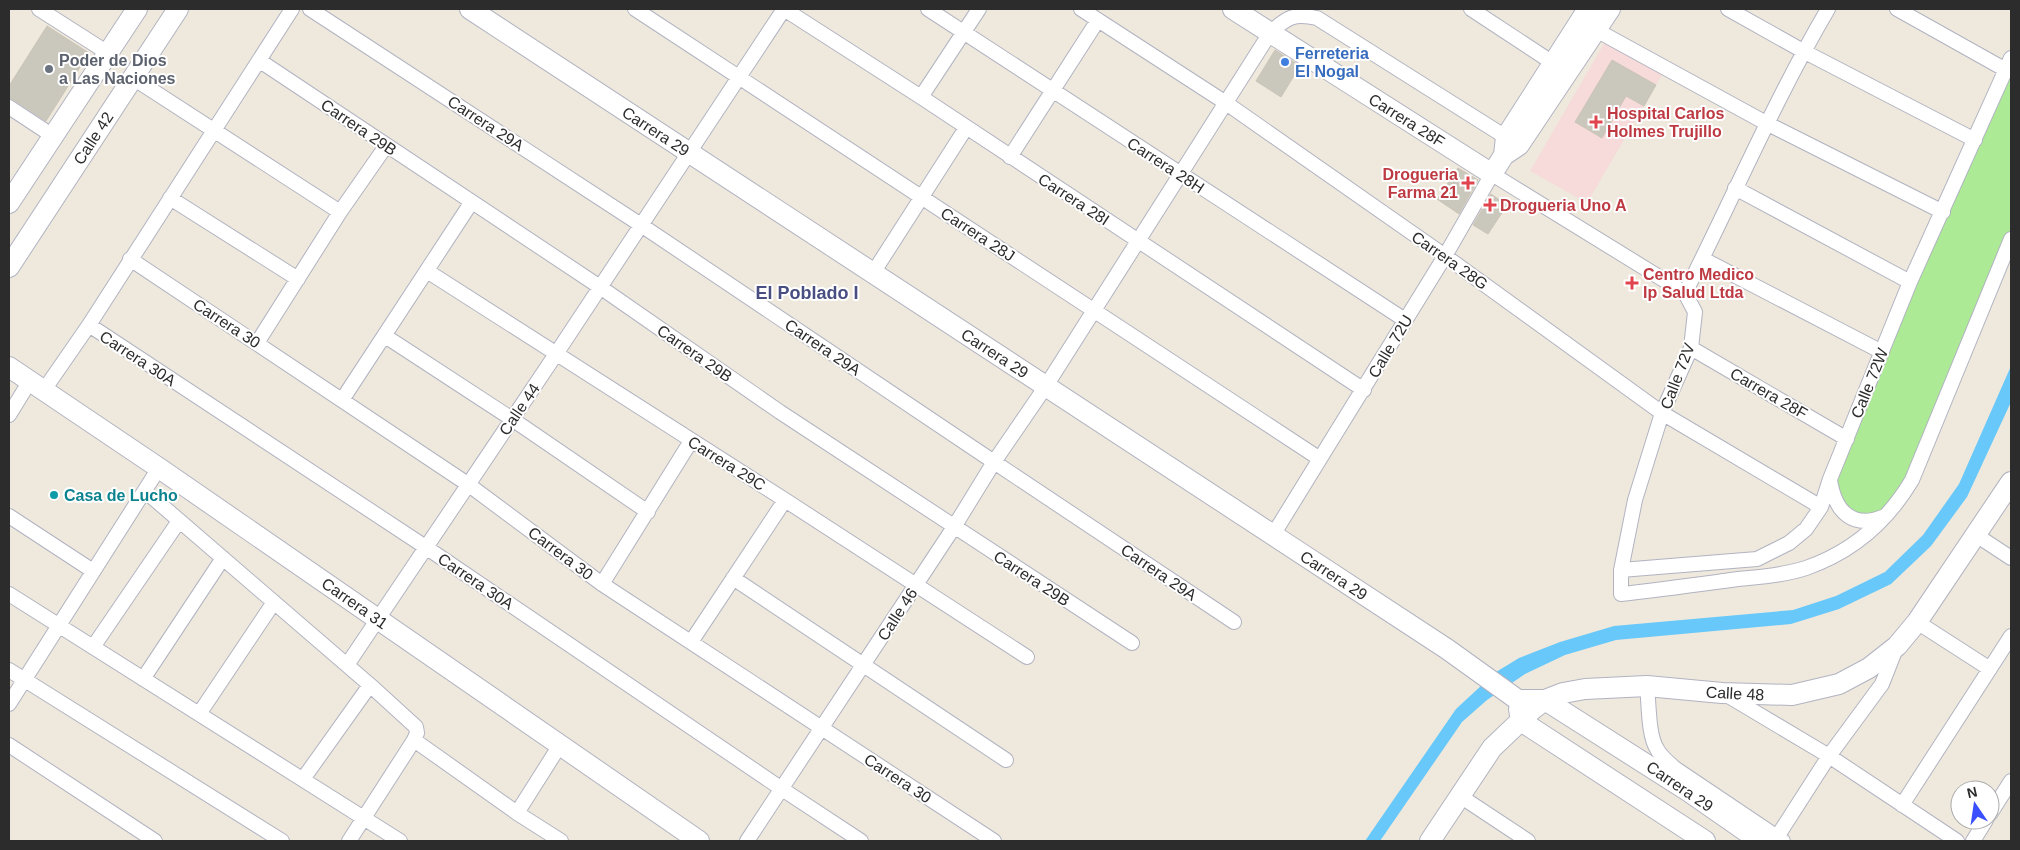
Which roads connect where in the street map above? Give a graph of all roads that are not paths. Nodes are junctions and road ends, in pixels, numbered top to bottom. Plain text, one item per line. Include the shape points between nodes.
1 (39, 9) edge
2 (137, 9) edge
3 (178, 9) edge
4 (292, 9) edge
5 (310, 9) edge
6 (470, 9) edge
7 (635, 9) edge
8 (784, 9) edge
9 (928, 9) edge
10 (979, 9) edge
11 (1081, 9) edge
12 (1233, 9) edge
13 (1471, 9) edge
14 (1588, 9) edge
15 (1610, 9) edge
16 (1728, 9) edge
17 (1828, 9) edge
18 (1897, 9) edge
19 (1098, 20) junction
20 (1596, 30) junction
21 (964, 32) junction
22 (1270, 33) junction
23 (1803, 51) junction
24 (108, 53) junction
25 (260, 61) junction
26 (1553, 63) junction
27 (2009, 64) edge
28 (739, 77) junction
29 (132, 78) junction
30 (1053, 90) junction
31 (922, 97) junction
32 (1226, 103) junction
33 (9, 107) edge
34 (1766, 123) junction
35 (966, 128) junction
36 (214, 130) junction
37 (53, 136) junction
38 (1975, 140) junction
39 (386, 146) junction
40 (1510, 146) junction
41 (690, 152) junction
42 (1010, 157) junction
43 (1181, 174) junction
44 (1492, 174) junction
45 (1735, 188) junction
46 (922, 197) junction
47 (170, 198) junction
48 (9, 203) edge
49 (472, 203) junction
50 (340, 212) junction
51 (1943, 212) junction
52 (641, 225) junction
53 (2011, 240) edge
54 (1139, 242) junction
55 (1445, 256) junction
56 (1703, 259) junction
57 (130, 260) junction
58 (9, 267) edge
59 (427, 271) junction
60 (873, 273) junction
61 (298, 279) junction
62 (1910, 282) junction
63 (600, 287) junction
64 (1686, 293) junction
65 (1094, 311) junction
66 (1405, 320) junction
67 (89, 325) junction
68 (385, 336) junction
69 (257, 343) junction
70 (1691, 348) junction
71 (1882, 352) junction
72 (556, 354) junction
73 (9, 367) edge
74 (37, 386) junction
75 (1046, 386) junction
76 (1364, 390) junction
77 (342, 400) junction
78 (1662, 413) junction
79 (9, 415) edge
80 (512, 419) junction
81 (1847, 439) junction
82 (691, 441) junction
83 (1320, 459) junction
84 (994, 462) junction
85 (159, 468) junction
86 (1830, 479) junction
87 (2011, 482) edge
88 (469, 485) junction
89 (145, 491) junction
90 (785, 500) junction
91 (1822, 507) junction
92 (648, 512) junction
93 (9, 516) edge
94 (1887, 516) junction
95 (179, 521) junction
96 (954, 527) junction
97 (1273, 535) junction
98 (1976, 535) junction
99 (427, 548) junction
100 (223, 558) junction
101 (2011, 558) edge
102 (1621, 570) junction
103 (94, 571) junction
104 (732, 578) junction
105 (602, 584) junction
106 (916, 585) junction
107 (9, 594) edge
108 (274, 602) junction
109 (378, 620) junction
110 (1234, 622) dead end
111 (1917, 622) junction
112 (58, 625) junction
113 (2011, 636) edge
114 (691, 642) junction
115 (1132, 643) dead end
116 (1897, 646) junction
117 (94, 647) junction
118 (1026, 658) dead end
119 (863, 664) junction
120 (347, 665) junction
121 (1990, 669) junction
122 (9, 670) edge
123 (143, 678) junction
124 (24, 680) junction
125 (370, 685) junction
126 (1647, 686) junction
127 (1722, 693) junction
128 (1514, 696) junction
129 (1545, 700) junction
130 (9, 704) edge
131 (199, 714) junction
132 (1521, 721) junction
133 (822, 728) junction
134 (415, 733) junction
135 (9, 745) edge
136 (560, 745) junction
137 (1829, 756) junction
138 (1006, 760) dead end
139 (303, 779) junction
140 (2011, 781) edge
141 (782, 789) junction
142 (1460, 796) junction
143 (2000, 798) edge
144 (1902, 805) junction
145 (517, 813) junction
146 (364, 818) junction
147 (1980, 830) edge
148 (1773, 840) edge
149 (155, 841) edge
150 (282, 841) edge
151 (349, 841) edge
152 (400, 841) edge
153 (561, 841) edge
154 (699, 841) edge
155 (747, 841) edge
156 (862, 841) edge
157 (994, 841) edge
158 (1430, 841) edge
159 (1528, 841) edge
160 (1706, 841) edge
161 (1957, 841) edge
162 (1973, 841) edge

1 - 24 street
2 - 24 street
3 - 29 street, Calle 42
4 - 25 street
5 - 52 street, Carrera 29A
6 - 41 street, Carrera 29
7 - 28 street, Carrera 28J
8 - 28 street, Calle 44
8 - 31 street, Carrera 28I
9 - 21 street, Carrera 28H
10 - 21 street
11 - 19 street, Carrera 28G
12 - 22 street, Carrera 28F
13 - 26 street
14 - 26 street, Calle 72U
15 - 20 street, Calle 72U
16 - 23 street
17 - 23 street
18 - 27 street
19 - 30 street
19 - 32 street, Carrera 28G
20 - 34 street
20 - 40 street, Calle 72U
21 - 30 street, Carrera 28H
21 - 31 street
22 - 32 street, Calle 46
22 - 40 street, Calle 46 via 1284,19 1295,16 1317,18
22 - 44 street, Carrera 28F
23 - 34 street
23 - 38 street
24 - 37 street
25 - 36 street
25 - 39 street, Carrera 29B
26 - 40 street, Calle 72U
27 - 38 street, Calle 72W
28 - 41 street, Calle 44
28 - 46 street, Carrera 28J
29 - 36 street
29 - 58 street, Calle 42
30 - 42 street
30 - 43 street, Carrera 28H
31 - 35 street, Carrera 28I
32 - 43 street, Calle 46
32 - 55 street, Carrera 28G
33 - 37 street
34 - 45 street
34 - 51 street
35 - 42 street, Carrera 28I
35 - 46 street
36 - 47 street
36 - 50 street
37 - 48 street
38 - 51 street, Calle 72W
39 - 49 street, Carrera 29B
39 - 50 street
40 - 44 street, Calle 72U
41 - 52 street, Calle 44
41 - 60 street, Carrera 29
42 - 54 street, Carrera 28I
43 - 54 street, Calle 46
43 - 66 street, Carrera 28H
44 - 55 street, Calle 72U
44 - 64 street, Carrera 28F
45 - 56 street
45 - 62 street
46 - 60 street
46 - 65 street, Carrera 28J
47 - 57 street
47 - 61 street
49 - 59 street
49 - 63 street, Carrera 29B
50 - 61 street
51 - 62 street, Calle 72W
52 - 63 street, Calle 44
52 - 84 street, Carrera 29A
53 - 94 street via 1915,473
54 - 65 street, Calle 46
54 - 76 street, Carrera 28I
55 - 66 street, Calle 72U
55 - 78 street, Carrera 28G
56 - 64 street
56 - 71 street
57 - 67 street
57 - 69 street, Carrera 30
59 - 68 street
59 - 72 street, Carrera 29C
60 - 75 street, Carrera 29
61 - 69 street
62 - 71 street, Calle 72W
63 - 72 street, Calle 44
63 - 96 street, Carrera 29B
64 - 70 street, Calle 72V via 1695,312
65 - 75 street, Calle 46
65 - 83 street, Carrera 28J
66 - 76 street, Calle 72U
67 - 74 street
67 - 99 street, Carrera 30A
68 - 77 street
68 - 80 street
69 - 77 street, Carrera 30
70 - 78 street, Calle 72V
70 - 81 street, Carrera 28F
71 - 81 street, Calle 72W
72 - 80 street, Calle 44
72 - 82 street, Carrera 29C
73 - 74 street, Carrera 31
74 - 79 street
74 - 85 street, Carrera 31
75 - 84 street, Calle 46
75 - 97 street, Carrera 29
76 - 83 street, Calle 72U
77 - 88 street, Carrera 30
78 - 91 street, Carrera 28G
78 - 102 street, Calle 72V via 1635,500
80 - 88 street, Calle 44
80 - 92 street
81 - 86 street, Calle 72W
82 - 90 street, Carrera 29C
82 - 92 street
83 - 97 street, Calle 72U
84 - 96 street, Calle 46
84 - 110 street, Carrera 29A
85 - 89 street
85 - 109 street, Carrera 31
86 - 91 street, Calle 72W
86 - 94 street via 1832,494 1848,516 1860,521 1874,521
87 - 98 street, Calle 48
88 - 99 street, Calle 44
88 - 105 street, Carrera 30
89 - 95 street
89 - 103 street
90 - 104 street
90 - 106 street, Carrera 29C
91 - 102 street, Calle 72W via 1789,543 1757,559
92 - 105 street
93 - 103 street
94 - 102 street, Calle 72V via 1849,548 1805,568 1776,574 1621,594
95 - 100 street
95 - 117 street
96 - 106 street, Calle 46
96 - 115 street, Carrera 29B
97 - 128 street, Carrera 29
98 - 101 street
98 - 111 street, Calle 48
99 - 109 street, Calle 44
99 - 141 street, Carrera 30A
100 - 108 street
100 - 123 street
103 - 112 street
104 - 114 street
104 - 119 street
105 - 114 street, Carrera 30
106 - 118 street, Carrera 29C
106 - 119 street, Calle 46
107 - 112 street
108 - 120 street
108 - 131 street
109 - 120 street, Calle 44
109 - 136 street, Carrera 31
111 - 116 street, Calle 48
111 - 121 street
112 - 117 street
112 - 124 street
113 - 121 street
114 - 133 street, Carrera 30
116 - 127 street, Calle 48 via 1869,668 1839,684 1792,695
116 - 137 street via 1882,684
117 - 123 street
119 - 133 street, Calle 46
119 - 138 street
120 - 125 street
121 - 144 street
122 - 124 street
123 - 131 street
124 - 130 street
124 - 150 street
125 - 134 street
125 - 139 street
126 - 127 street, Calle 48
126 - 129 street, Calle 48 via 1585,689
126 - 148 street via 1653,738 1665,759
127 - 137 street
128 - 129 street
128 - 132 street
129 - 132 street, Calle 48
129 - 148 street, Carrera 29
131 - 139 street
132 - 142 street, Calle 48 via 1492,748
132 - 160 street, Carrera 29
133 - 141 street, Calle 46
133 - 157 street, Carrera 30
134 - 145 street
134 - 146 street
135 - 149 street
136 - 145 street
136 - 154 street, Carrera 31
137 - 144 street
137 - 148 street
139 - 146 street
140 - 143 street
141 - 155 street, Calle 46
141 - 156 street, Carrera 30A
142 - 158 street, Calle 48
142 - 159 street
144 - 161 street
145 - 153 street
146 - 151 street
146 - 152 street
147 - 162 street

